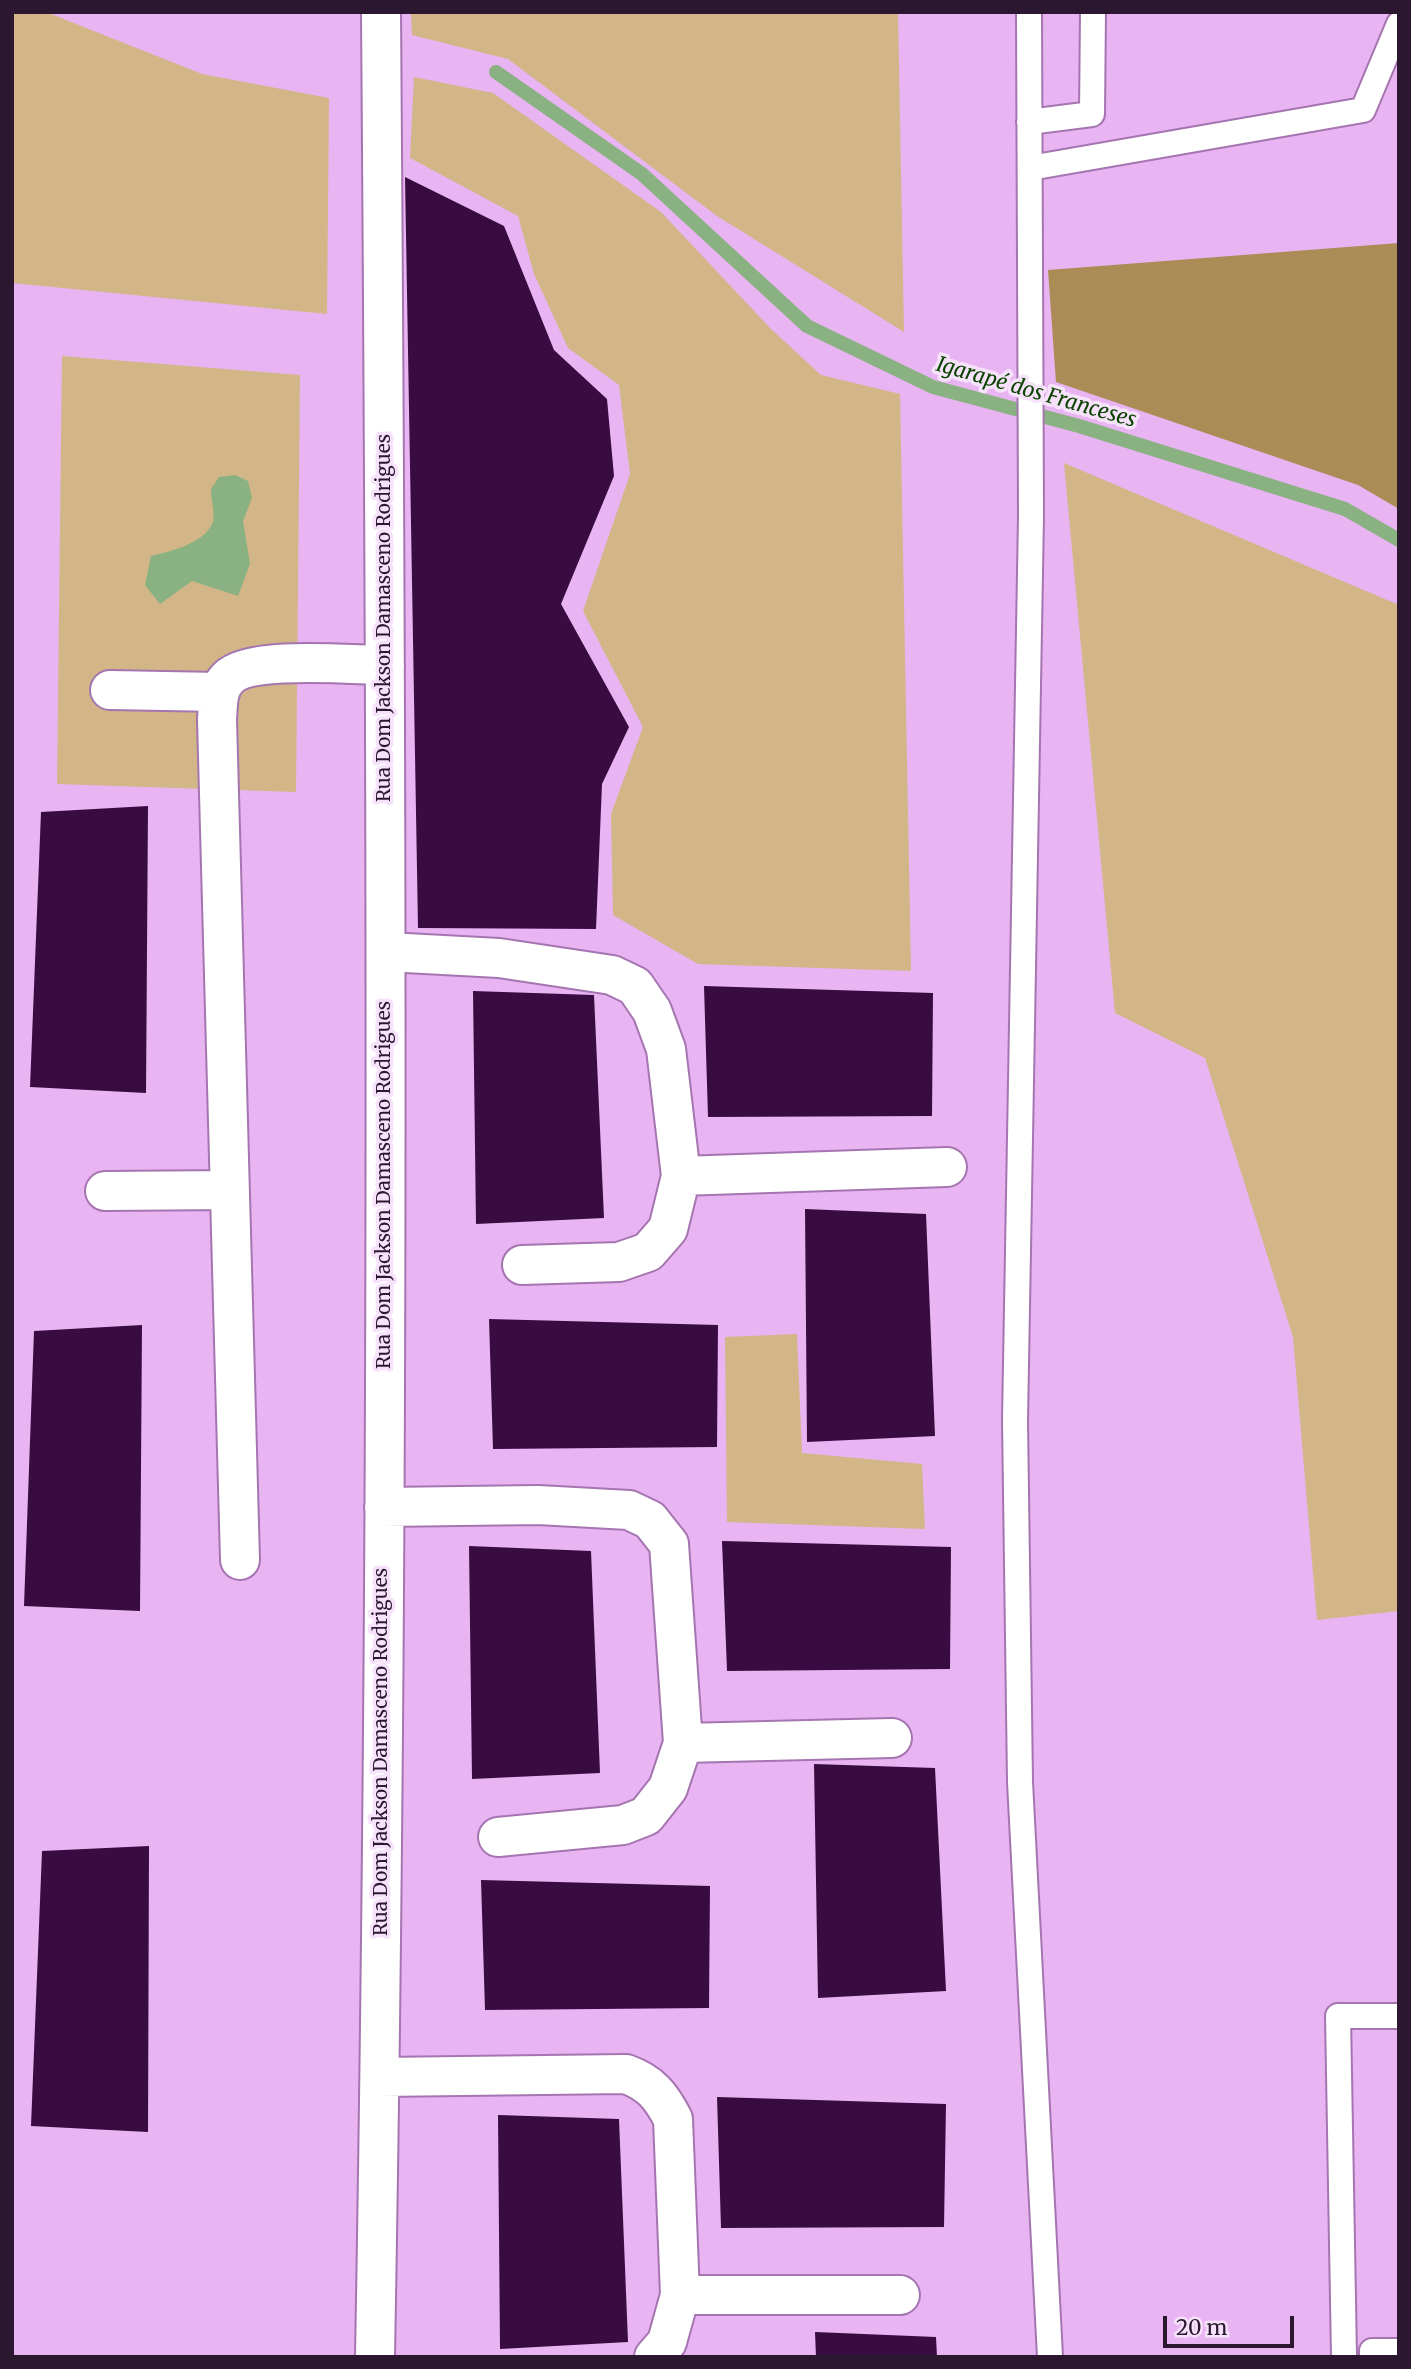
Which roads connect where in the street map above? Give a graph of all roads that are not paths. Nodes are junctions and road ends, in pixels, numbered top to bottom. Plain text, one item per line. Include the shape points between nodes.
1 (381, 12) edge
2 (1029, 12) edge
3 (1093, 12) edge
4 (1399, 24) edge
5 (1029, 122) junction
6 (1030, 168) junction
7 (385, 665) junction
8 (110, 690) dead end
9 (219, 692) junction
10 (387, 952) junction
11 (947, 1167) dead end
12 (681, 1176) junction
13 (229, 1190) junction
14 (106, 1191) dead end
15 (522, 1265) dead end
16 (384, 1507) junction
17 (240, 1560) dead end
18 (892, 1738) dead end
19 (682, 1742) junction
20 (498, 1837) dead end
21 (1399, 2016) edge
22 (380, 2077) junction
23 (680, 2295) junction
24 (900, 2295) dead end
25 (1399, 2351) edge
26 (375, 2357) edge
27 (654, 2357) edge
28 (1050, 2357) edge
29 (1344, 2357) edge
30 (1372, 2357) edge

1 - 7 street, Rua Dom Jackson Damasceno Rodrigues
2 - 5 lane
3 - 5 lane via 1093,114
4 - 6 lane via 1363,110
5 - 6 lane
6 - 28 lane via 1031,516 1015,1420 1020,1782
7 - 9 street via 260,664 229,677
7 - 10 street, Rua Dom Jackson Damasceno Rodrigues
8 - 9 street
9 - 13 street
10 - 12 street via 499,958 612,975 635,986 652,1011 666,1049
10 - 16 street, Rua Dom Jackson Damasceno Rodrigues
11 - 12 street
12 - 15 street via 668,1228 648,1252 619,1262
13 - 14 street
13 - 17 street
16 - 19 street via 538,1505 629,1510 650,1520 669,1544
16 - 22 street, Rua Dom Jackson Damasceno Rodrigues
18 - 19 street
19 - 20 street via 668,1788 646,1816 623,1825
21 - 29 lane via 1338,2016
22 - 23 street via 626,2074 644,2081 662,2096 673,2119
22 - 26 street, Rua Dom Jackson Damasceno Rodrigues
23 - 24 street
23 - 27 street via 667,2343
25 - 30 lane via 1371,2351

